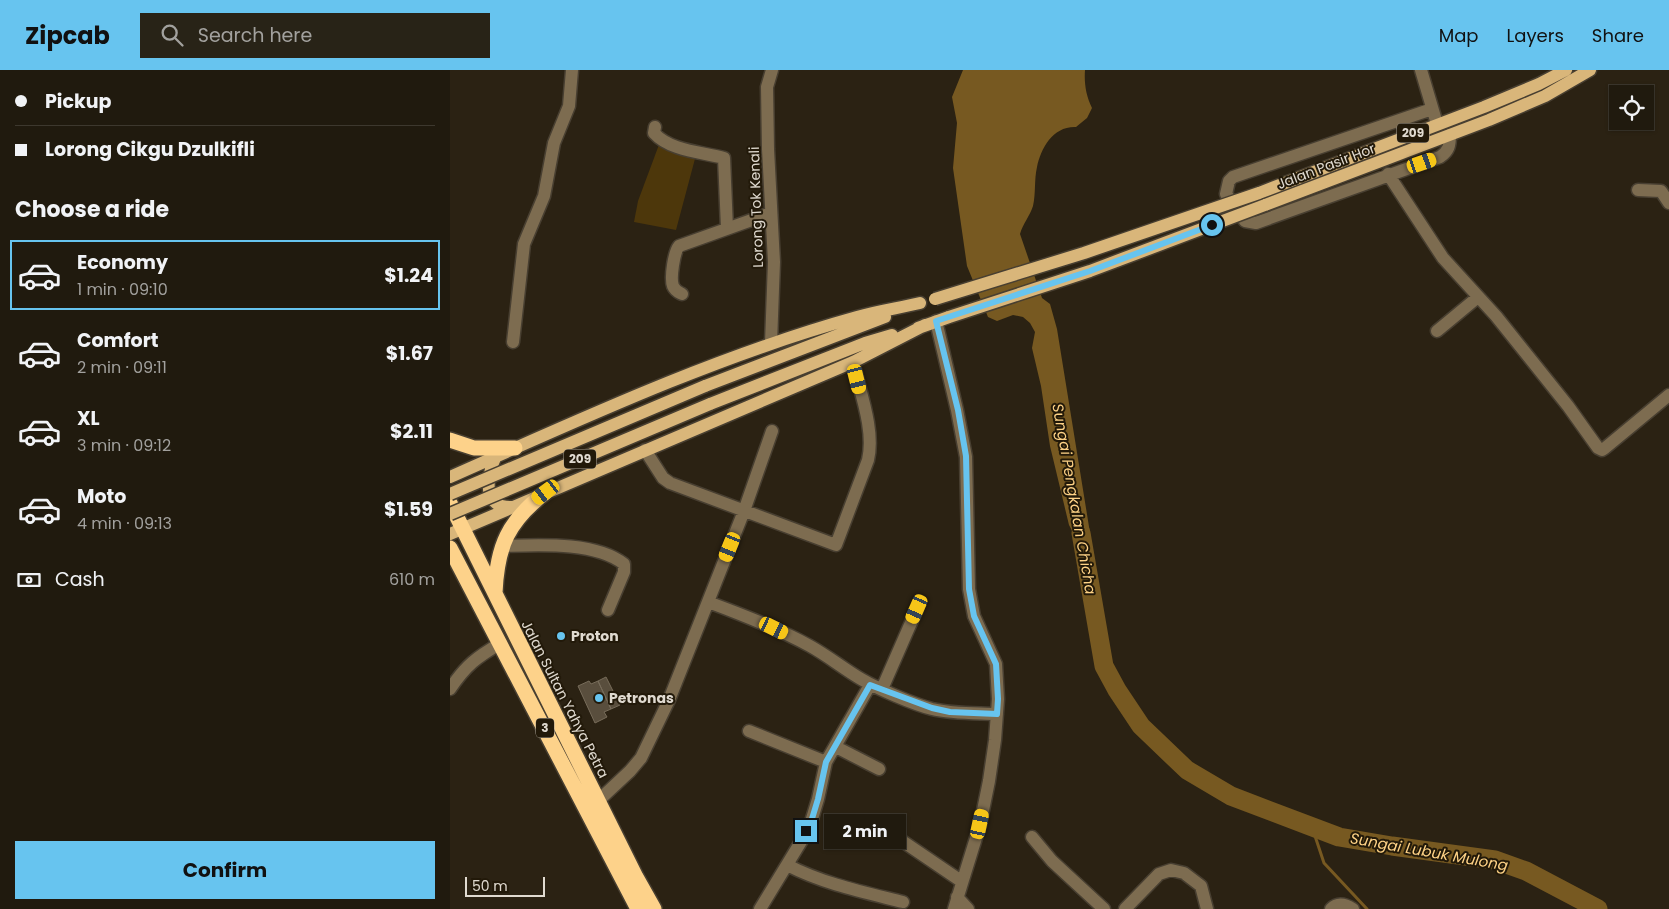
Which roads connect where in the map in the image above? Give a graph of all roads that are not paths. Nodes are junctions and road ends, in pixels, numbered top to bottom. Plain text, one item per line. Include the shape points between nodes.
1 (572, 70) edge
2 (772, 70) edge
3 (1421, 70) edge
4 (1566, 70) edge
5 (1590, 70) edge
6 (1432, 109) junction
7 (1437, 124) junction
8 (655, 126) dead end
9 (1450, 135) junction
10 (1388, 174) junction
11 (1638, 190) dead end
12 (1669, 203) edge
13 (771, 213) junction
14 (728, 228) junction
15 (682, 294) dead end
16 (1478, 297) junction
17 (920, 303) junction
18 (930, 323) junction
19 (1437, 331) dead end
20 (513, 342) dead end
21 (771, 343) junction
22 (853, 362) junction
23 (1669, 395) edge
24 (772, 431) dead end
25 (450, 440) edge
26 (515, 448) junction
27 (645, 450) junction
28 (496, 456) junction
29 (450, 477) edge
30 (546, 492) junction
31 (450, 494) edge
32 (450, 503) edge
33 (512, 507) junction
34 (744, 511) junction
35 (450, 514) edge
36 (456, 532) edge
37 (502, 546) junction
38 (450, 548) edge
39 (450, 573) edge
40 (495, 595) junction
41 (478, 601) junction
42 (708, 602) junction
43 (917, 609) dead end
44 (608, 610) dead end
45 (501, 644) junction
46 (876, 687) junction
47 (450, 688) edge
48 (997, 714) junction
49 (749, 731) dead end
50 (836, 747) junction
51 (826, 762) junction
52 (879, 769) dead end
53 (598, 801) junction
54 (886, 830) dead end
55 (1032, 837) dead end
56 (787, 865) junction
57 (961, 881) junction
58 (903, 902) dead end
59 (955, 903) edge
60 (638, 909) edge
61 (654, 909) edge
62 (760, 909) edge
63 (968, 909) edge
64 (1104, 909) edge
65 (1125, 909) edge
66 (1207, 909) edge
67 (1331, 909) edge
68 (1353, 909) edge

1 - 20 street via 569,106 554,143 544,196 524,244
2 - 13 street, Lorong Tok Kenali via 767,87
3 - 6 street
4 - 7 main road, Jalan Pasir Hor / 209
5 - 9 main road, Jalan Pasir Hor / 209 via 1544,96
6 - 7 street
6 - 10 street via 1234,177 1229,181 1226,194 1245,221 1256,223
7 - 17 main road, Jalan Pasir Hor / 209, bridge via 1259,192 1084,253
8 - 14 street via 654,133 663,141 724,158
9 - 10 street via 1445,154
9 - 18 main road, Jalan Pasir Hor / 209, bridge via 1090,271
10 - 16 street via 1443,258
11 - 12 street via 1661,191
13 - 14 street
13 - 21 street, Lorong Tok Kenali via 774,262
14 - 15 street via 677,248 673,282 674,288
16 - 19 street
16 - 23 street via 1568,406 1598,448 1602,450
17 - 21 main road via 858,316
17 - 31 main road, 209, bridge via 705,386
18 - 22 main road
18 - 35 main road, 209, bridge via 865,343 710,404
18 - 48 street via 958,410 966,456 969,589 974,616 996,664
21 - 26 main road
22 - 27 main road
22 - 34 street via 871,447 836,545
24 - 34 street
25 - 26 highway via 474,448
26 - 28 main road
27 - 30 main road
27 - 34 street via 662,478 670,483
28 - 29 main road
28 - 33 main road via 490,474 490,495 494,503
30 - 33 main road
30 - 37 highway via 521,514
32 - 36 highway, Jalan Sultan Yahya Petra / 3
33 - 36 main road
34 - 42 street
36 - 40 highway, Jalan Sultan Yahya Petra / 3
37 - 40 highway
37 - 44 street via 567,545 618,559 624,564 624,572
38 - 41 highway, 3
39 - 41 highway
40 - 53 highway, Jalan Sultan Yahya Petra / 3
41 - 45 highway, 3
42 - 46 street via 811,647
42 - 53 street via 669,700 641,758
43 - 46 street
45 - 47 street via 476,658
45 - 60 highway, 3
46 - 48 street via 932,708
46 - 50 street
48 - 57 street via 980,824
49 - 51 street
50 - 51 street
50 - 52 street
51 - 56 street via 811,822
53 - 61 highway, Jalan Sultan Yahya Petra / 3
54 - 57 street
55 - 64 street via 1052,861
56 - 58 street via 830,884
56 - 62 street
57 - 59 street
59 - 63 street
65 - 66 street via 1155,878 1171,870 1184,873 1201,886
67 - 68 street via 1340,904

